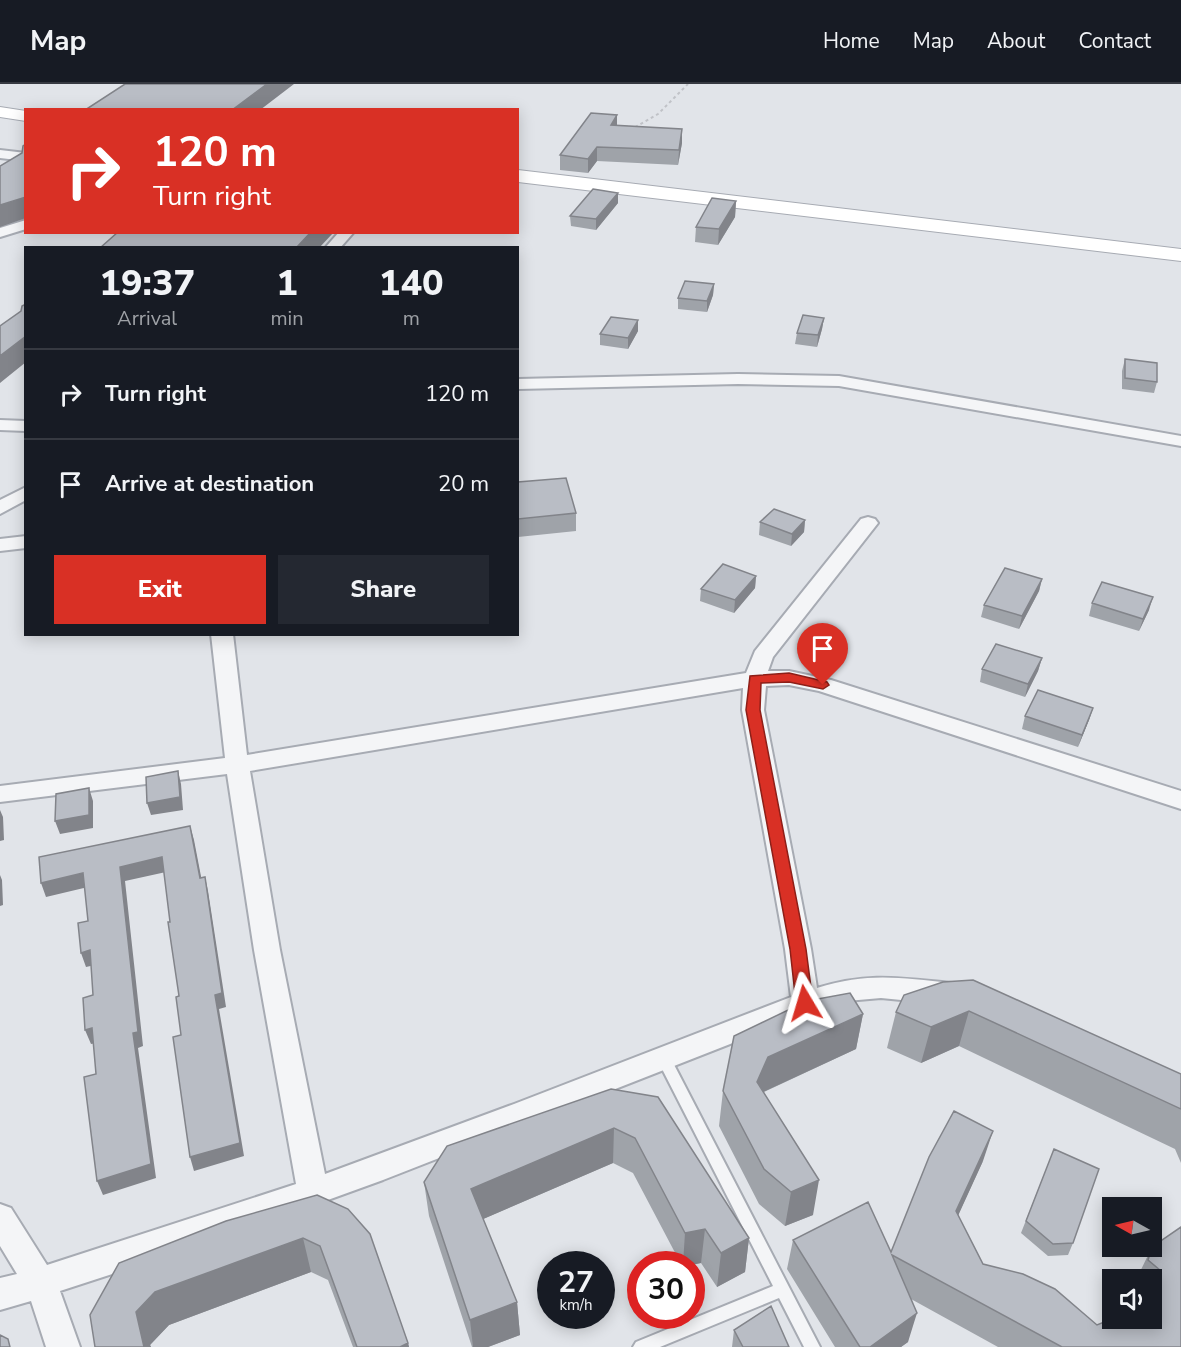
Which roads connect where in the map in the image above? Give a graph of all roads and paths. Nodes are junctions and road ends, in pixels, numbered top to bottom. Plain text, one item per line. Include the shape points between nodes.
1 (688, 84) edge
2 (0, 106) edge
3 (24, 110) edge
4 (0, 112) edge
5 (24, 116) edge
6 (624, 136) edge
7 (0, 153) edge
8 (24, 157) edge
9 (519, 171) edge
10 (519, 176) edge
11 (24, 225) edge
12 (0, 233) edge
13 (345, 234) edge
14 (334, 246) edge
15 (1181, 248) edge
16 (1181, 255) edge
17 (519, 384) edge
18 (0, 425) edge
19 (24, 426) edge
20 (1181, 441) edge
21 (24, 493) edge
22 (0, 508) edge
23 (868, 523) dead end
24 (24, 542) edge
25 (0, 545) edge
26 (222, 636) edge
27 (754, 679) junction
28 (237, 765) junction
29 (0, 794) edge
30 (1181, 800) edge
31 (980, 1000) edge
32 (805, 1003) junction
33 (664, 1059) junction
34 (314, 1192) junction
35 (0, 1218) edge
36 (41, 1284) junction
37 (782, 1288) junction
38 (0, 1294) edge
39 (63, 1347) edge
40 (641, 1347) edge
41 (812, 1347) edge

1 - 6 path via 664,109
2 - 3 main road
4 - 5 main road
7 - 8 street
9 - 15 main road
10 - 16 main road
11 - 12 street
13 - 14 street
17 - 20 street via 839,381
18 - 19 street
21 - 22 street
23 - 27 street via 763,656
24 - 25 street
26 - 28 street
27 - 28 street
27 - 30 street via 789,678 823,685
27 - 32 street via 753,710
28 - 29 street
28 - 34 street via 267,951
31 - 32 street via 923,989 881,987 847,990
32 - 33 street
33 - 34 street
33 - 37 lane
34 - 36 street
35 - 36 street
36 - 38 street
36 - 39 street
37 - 40 lane
37 - 41 lane

